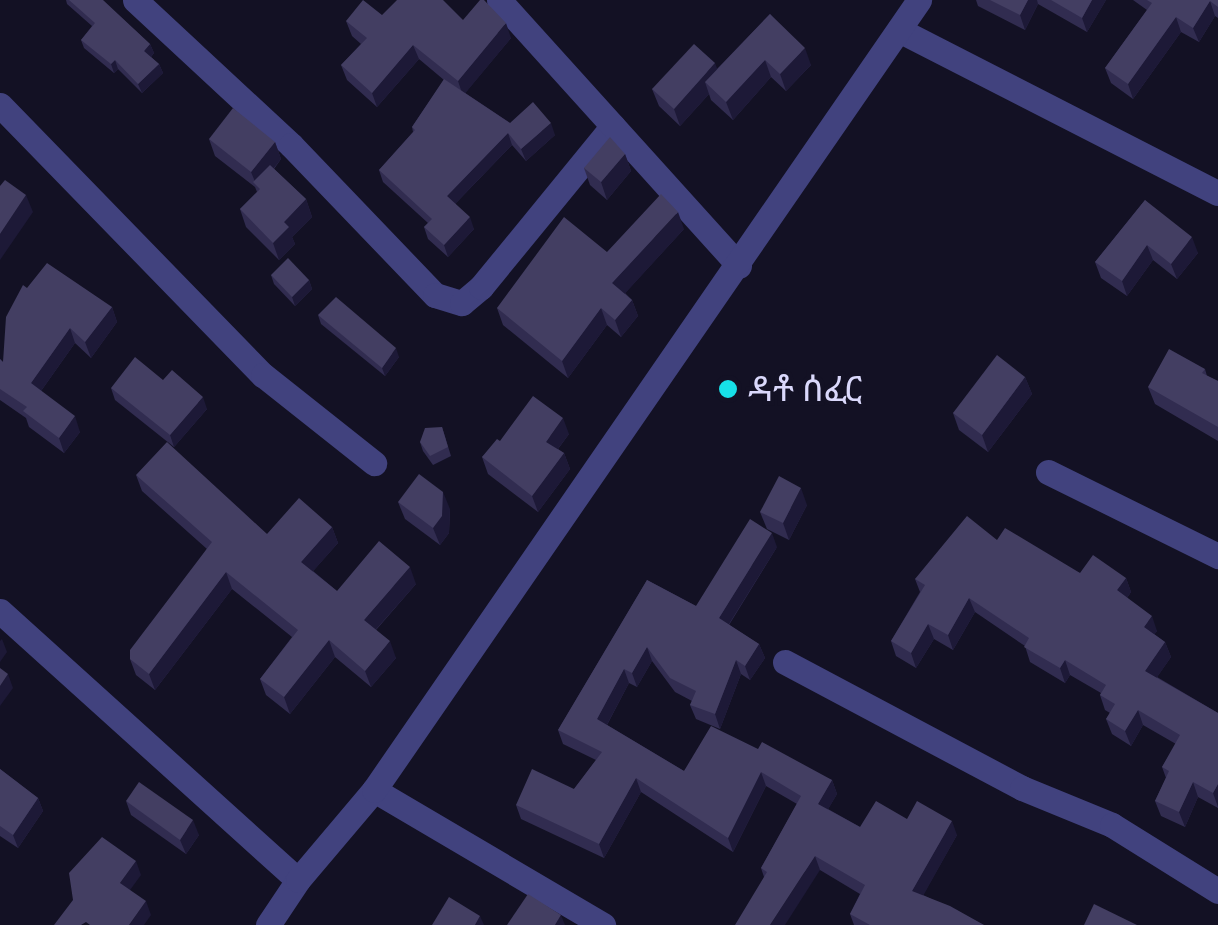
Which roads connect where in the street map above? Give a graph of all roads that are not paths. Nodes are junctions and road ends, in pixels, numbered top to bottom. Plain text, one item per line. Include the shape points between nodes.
1 (135, 0) edge
2 (499, 0) edge
3 (908, 10) edge
4 (0, 104) edge
5 (613, 126) junction
6 (1218, 193) edge
7 (739, 266) junction
8 (374, 463) dead end
9 (1048, 472) dead end
10 (1218, 556) edge
11 (0, 611) edge
12 (786, 662) dead end
13 (374, 790) junction
14 (298, 880) junction
15 (1218, 892) edge
16 (268, 925) edge
17 (603, 925) edge

1 - 5 street via 291,145 435,295 462,303
2 - 5 street
3 - 6 street
3 - 7 street
4 - 8 street via 263,375
5 - 7 street
7 - 13 street
9 - 10 street
11 - 14 street
12 - 15 street via 1022,788 1112,825
13 - 14 street
13 - 17 street
14 - 16 street

